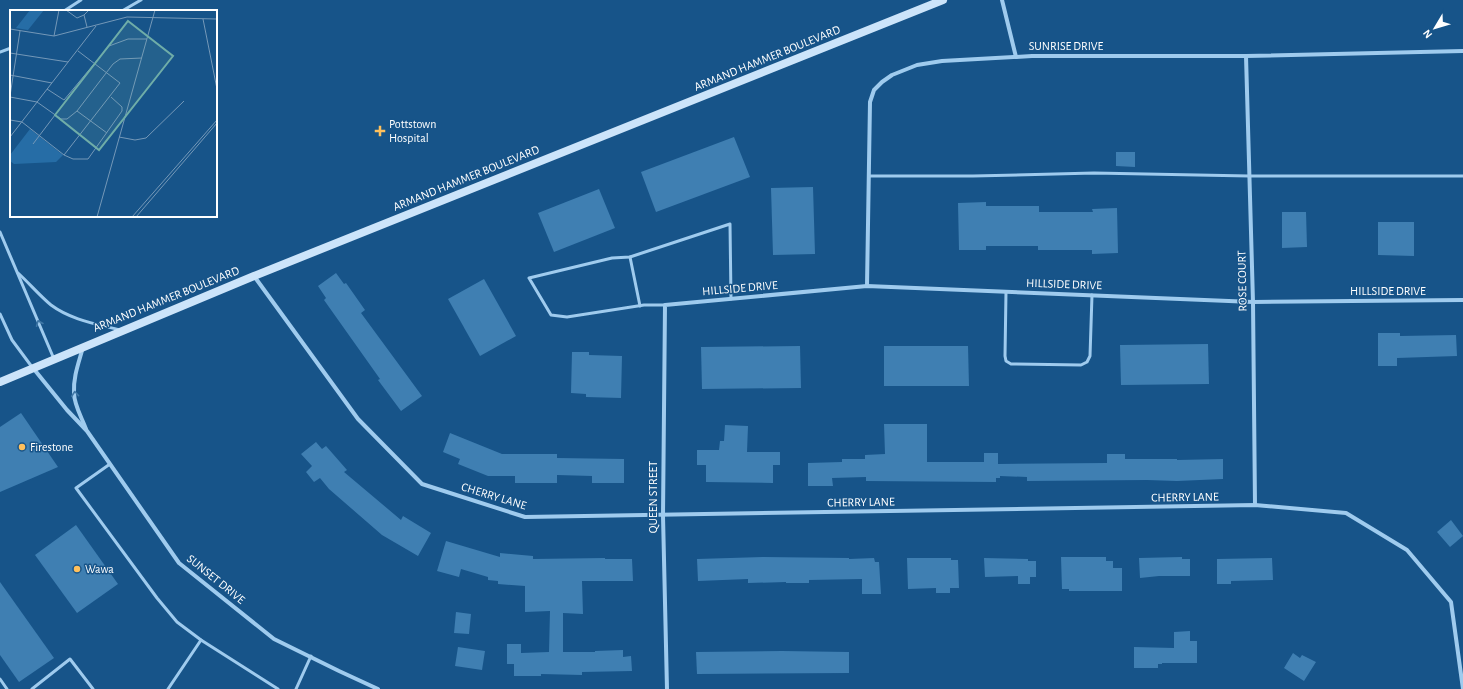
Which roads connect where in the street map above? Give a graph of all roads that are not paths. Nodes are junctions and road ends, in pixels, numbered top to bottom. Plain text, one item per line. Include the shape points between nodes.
1 (81, 0) edge
2 (141, 0) edge
3 (943, 0) edge
4 (1002, 0) edge
5 (66, 10) edge
6 (124, 10) edge
7 (10, 48) edge
8 (1463, 51) edge
9 (0, 52) edge
10 (1246, 56) junction
11 (1016, 57) junction
12 (869, 176) junction
13 (1249, 176) junction
14 (1463, 176) edge
15 (0, 232) edge
16 (630, 257) junction
17 (17, 271) junction
18 (254, 276) junction
19 (867, 286) junction
20 (1006, 292) junction
21 (1092, 295) junction
22 (731, 299) junction
23 (1463, 300) edge
24 (1252, 302) junction
25 (665, 305) junction
26 (640, 306) junction
27 (0, 314) edge
28 (122, 331) junction
29 (84, 346) junction
30 (54, 359) junction
31 (33, 368) junction
32 (0, 382) edge
33 (87, 431) junction
34 (110, 464) junction
35 (1255, 506) junction
36 (663, 516) junction
37 (201, 640) junction
38 (311, 656) junction
39 (0, 679) edge
40 (7, 689) edge
41 (32, 689) edge
42 (93, 689) edge
43 (168, 689) edge
44 (278, 689) edge
45 (296, 689) edge
46 (378, 689) edge
47 (667, 689) edge
48 (1463, 689) edge

1 - 5 lane
2 - 6 lane
3 - 18 street, ARMAND HAMMER BOULEVARD
4 - 11 street
7 - 9 lane
8 - 10 street, SUNRISE DRIVE
10 - 11 street, SUNRISE DRIVE
10 - 13 street, ROSE COURT
11 - 12 street, SUNRISE DRIVE via 942,61 918,65 882,82 874,90 870,102
12 - 13 lane
12 - 19 street, SUNRISE DRIVE
13 - 14 lane
13 - 24 street, ROSE COURT
15 - 17 lane
16 - 22 lane via 730,224
16 - 26 lane
16 - 26 lane via 612,258 529,278 551,315 568,317
17 - 28 lane via 52,305 63,312 77,319
30 -> 17 lane
18 - 28 street, ARMAND HAMMER BOULEVARD
18 - 36 street, CHERRY LANE via 358,419 422,484 525,517
19 - 20 street, HILLSIDE DRIVE
19 - 22 street, HILLSIDE DRIVE
20 - 21 street, HILLSIDE DRIVE
20 - 21 lane via 1005,356 1006,361 1011,364 1082,365 1087,362 1090,356
21 - 24 street, HILLSIDE DRIVE
22 - 25 street, HILLSIDE DRIVE
23 - 24 street, HILLSIDE DRIVE
24 - 35 street, ROSE COURT
25 - 26 lane
25 - 36 street, QUEEN STREET
27 - 31 lane via 12,340
28 - 29 street, ARMAND HAMMER BOULEVARD
29 - 30 street, ARMAND HAMMER BOULEVARD
33 -> 29 street, SUNSET DRIVE via 74,394 75,374
30 - 31 street, ARMAND HAMMER BOULEVARD
31 - 32 street, ARMAND HAMMER BOULEVARD
31 - 33 street, SUNSET DRIVE
33 - 34 street, SUNSET DRIVE
34 - 37 lane via 76,488 176,622
34 - 38 street, SUNSET DRIVE via 179,563 274,639
35 - 36 street, CHERRY LANE
35 - 48 street, CHERRY LANE via 1346,513 1407,550 1451,602
36 - 47 street, QUEEN STREET
37 - 43 lane
37 - 44 lane
38 - 45 lane
38 - 46 street, SUNSET DRIVE
39 - 40 lane
41 - 42 lane via 70,659

